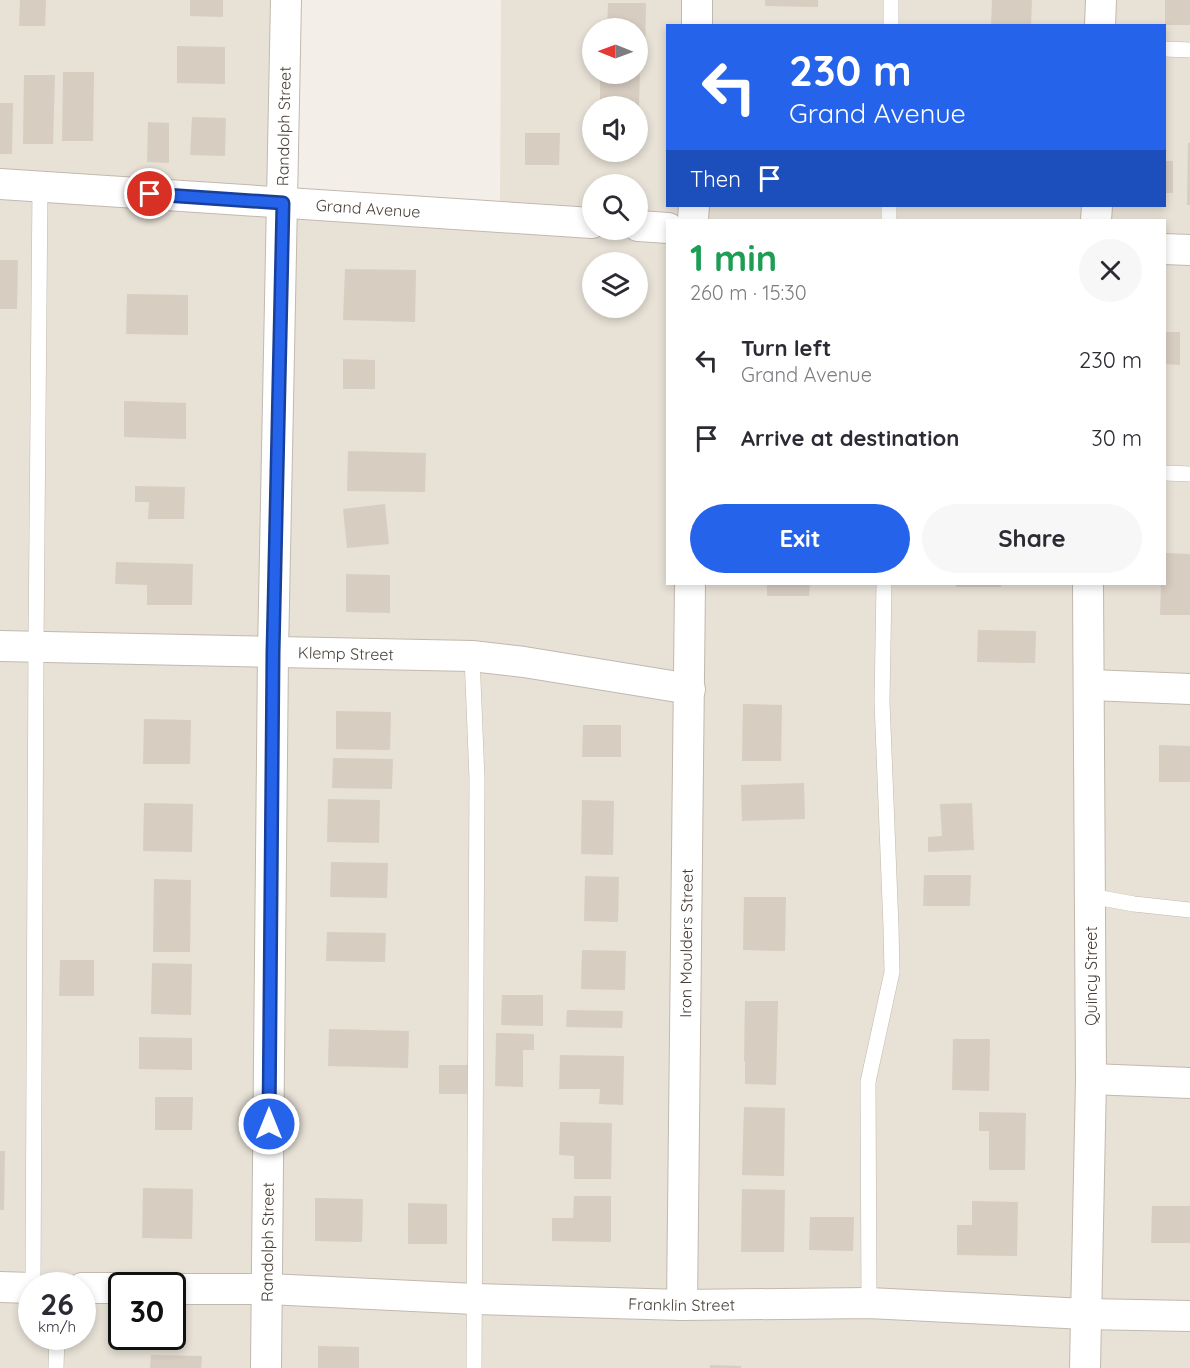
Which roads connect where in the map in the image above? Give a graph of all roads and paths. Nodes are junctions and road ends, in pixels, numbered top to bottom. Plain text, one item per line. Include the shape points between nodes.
1 (286, 0) edge
2 (697, 0) edge
3 (891, 0) edge
4 (1101, 0) edge
5 (697, 24) edge
6 (891, 24) edge
7 (1100, 24) edge
8 (1166, 49) edge
9 (1190, 50) edge
10 (0, 184) edge
11 (40, 186) junction
12 (283, 203) junction
13 (582, 223) edge
14 (648, 227) edge
15 (666, 228) edge
16 (1166, 249) edge
17 (1190, 250) edge
18 (1166, 473) edge
19 (1190, 474) edge
20 (690, 585) edge
21 (884, 585) edge
22 (1088, 585) edge
23 (0, 646) edge
24 (36, 647) junction
25 (273, 653) junction
26 (472, 657) junction
27 (1090, 685) junction
28 (690, 689) junction
29 (1190, 689) edge
30 (1090, 896) junction
31 (1190, 910) edge
32 (1091, 1079) junction
33 (1190, 1083) edge
34 (32, 1272) edge
35 (0, 1287) edge
36 (18, 1287) edge
37 (186, 1289) edge
38 (268, 1289) junction
39 (475, 1299) junction
40 (869, 1303) junction
41 (682, 1305) junction
42 (1085, 1314) junction
43 (1190, 1316) edge
44 (57, 1350) edge
45 (56, 1368) edge
46 (266, 1368) edge
47 (474, 1368) edge
48 (1085, 1368) edge

1 - 12 street, Randolph Street
2 - 5 street
3 - 6 lane
4 - 7 street
8 - 9 lane
10 - 11 street, Grand Avenue
11 - 12 street, Grand Avenue
11 - 24 lane
12 - 13 street, Grand Avenue
12 - 25 street, Randolph Street
14 - 15 street
16 - 17 street
18 - 19 lane
20 - 28 street, Iron Moulders Street
21 - 40 lane via 882,702 892,972 868,1082
22 - 27 street, Quincy Street
23 - 24 street, Klemp Street
24 - 25 street, Klemp Street
24 - 34 lane
25 - 26 street, Klemp Street
25 - 38 street, Randolph Street
26 - 28 street, Klemp Street
26 - 39 lane via 477,779
27 - 29 street
27 - 30 street, Quincy Street
28 - 41 street, Iron Moulders Street
30 - 31 lane
30 - 32 street, Quincy Street
32 - 33 street
32 - 42 street, Quincy Street
35 - 36 street
37 - 38 street, Franklin Street
38 - 39 street, Franklin Street
38 - 46 street, Randolph Street
39 - 41 street, Franklin Street
39 - 47 lane
40 - 41 street, Franklin Street
40 - 42 street, Franklin Street
42 - 43 street, Franklin Street
42 - 48 street, Quincy Street
44 - 45 lane

